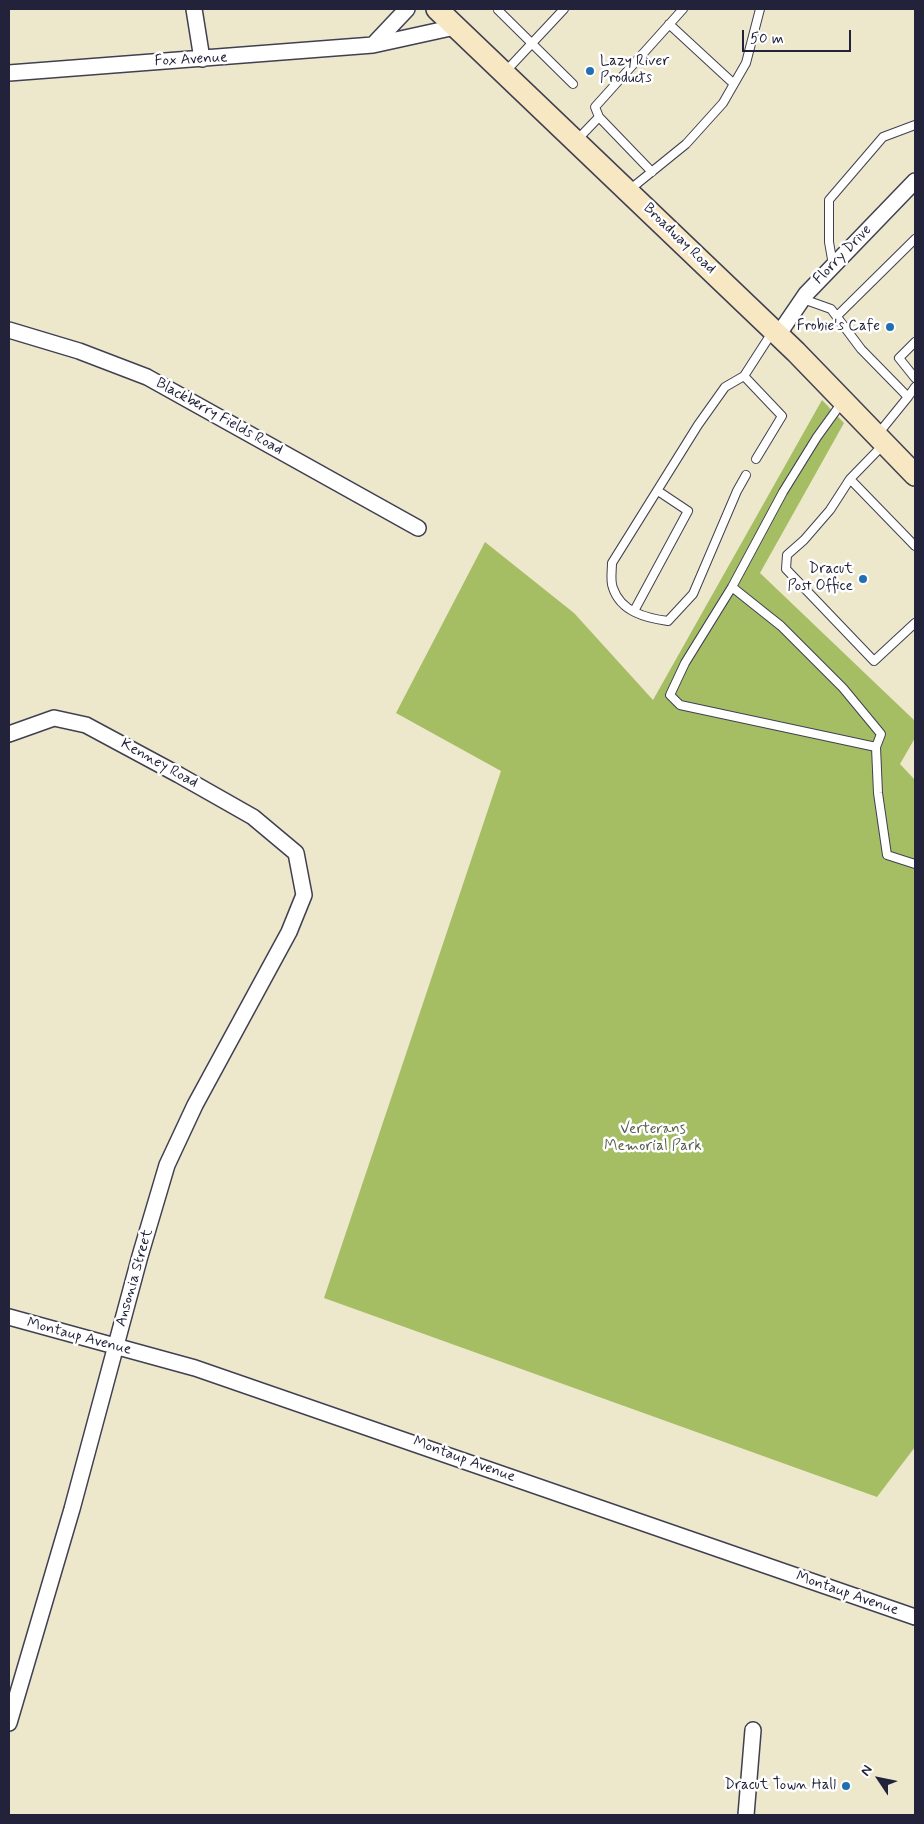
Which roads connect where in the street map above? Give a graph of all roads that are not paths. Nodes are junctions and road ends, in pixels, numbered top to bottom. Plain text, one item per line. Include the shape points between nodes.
1 (194, 9) edge
2 (407, 9) edge
3 (438, 9) edge
4 (564, 9) edge
5 (683, 9) edge
6 (760, 9) edge
7 (498, 10) dead end
8 (669, 24) junction
9 (455, 26) junction
10 (532, 44) junction
11 (373, 45) junction
12 (202, 59) junction
13 (9, 73) edge
14 (504, 73) junction
15 (574, 84) dead end
16 (734, 84) junction
17 (599, 117) junction
18 (915, 125) edge
19 (576, 141) junction
20 (652, 172) junction
21 (915, 182) edge
22 (628, 191) junction
23 (915, 239) edge
24 (834, 265) junction
25 (803, 299) junction
26 (837, 316) junction
27 (9, 330) edge
28 (776, 333) junction
29 (915, 342) edge
30 (744, 376) junction
31 (915, 378) edge
32 (915, 388) edge
33 (908, 397) junction
34 (843, 401) junction
35 (881, 439) junction
36 (756, 459) dead end
37 (915, 475) edge
38 (746, 476) dead end
39 (850, 479) junction
40 (658, 491) junction
41 (418, 528) dead end
42 (915, 546) edge
43 (732, 587) junction
44 (634, 611) junction
45 (915, 623) edge
46 (9, 734) edge
47 (876, 747) junction
48 (296, 853) joint
49 (915, 864) edge
50 (9, 1317) edge
51 (116, 1347) junction
52 (915, 1617) edge
53 (9, 1723) edge
54 (753, 1730) dead end
55 (746, 1815) edge

1 - 12 street
2 - 11 street
3 - 9 main road, Broadway Road
4 - 10 lane
5 - 8 lane
6 - 16 lane via 746,63
7 - 10 lane
8 - 16 lane
8 - 17 lane via 595,107
9 - 11 street, Fox Avenue
9 - 14 main road, Broadway Road
10 - 14 lane
10 - 15 lane
11 - 12 street, Fox Avenue
12 - 13 street, Fox Avenue
14 - 19 main road, Broadway Road
16 - 20 lane via 723,103 686,144
17 - 19 lane
17 - 20 lane
18 - 24 lane via 883,137 828,200 828,242
19 - 22 main road, Broadway Road
20 - 22 lane
21 - 24 street, Florry Drive
22 - 28 main road, Broadway Road
23 - 26 lane
24 - 25 street, Florry Drive
25 - 26 lane via 831,309
25 - 28 street, Florry Drive
26 - 33 lane via 861,349
27 - 41 street, Blackberry Fields Road via 79,350 146,377
28 - 30 lane
28 - 34 main road, Broadway Road
29 - 31 lane via 898,358
30 - 36 lane via 782,416
30 - 40 lane via 725,388
32 - 33 lane
33 - 35 lane
34 - 35 main road, Broadway Road
34 - 43 lane via 783,492
35 - 37 main road, Broadway Road
35 - 39 lane
38 - 44 lane via 693,594 668,621 644,617
39 - 42 lane
39 - 45 lane via 830,510 787,555 786,569 874,661
40 - 44 lane via 612,564 612,587 625,606
40 - 44 lane via 688,511
43 - 47 lane via 781,626 843,688 881,734
43 - 47 lane via 685,663 670,695 680,705
46 - 48 street, Kenney Road via 54,718 86,725 253,816
47 - 49 lane via 878,793 887,855
48 - 51 street, Ansonia Street via 304,895 289,932 195,1105 167,1165
50 - 51 street, Montaup Avenue
51 - 52 street, Montaup Avenue via 195,1368
51 - 53 street, Ansonia Street
54 - 55 street

